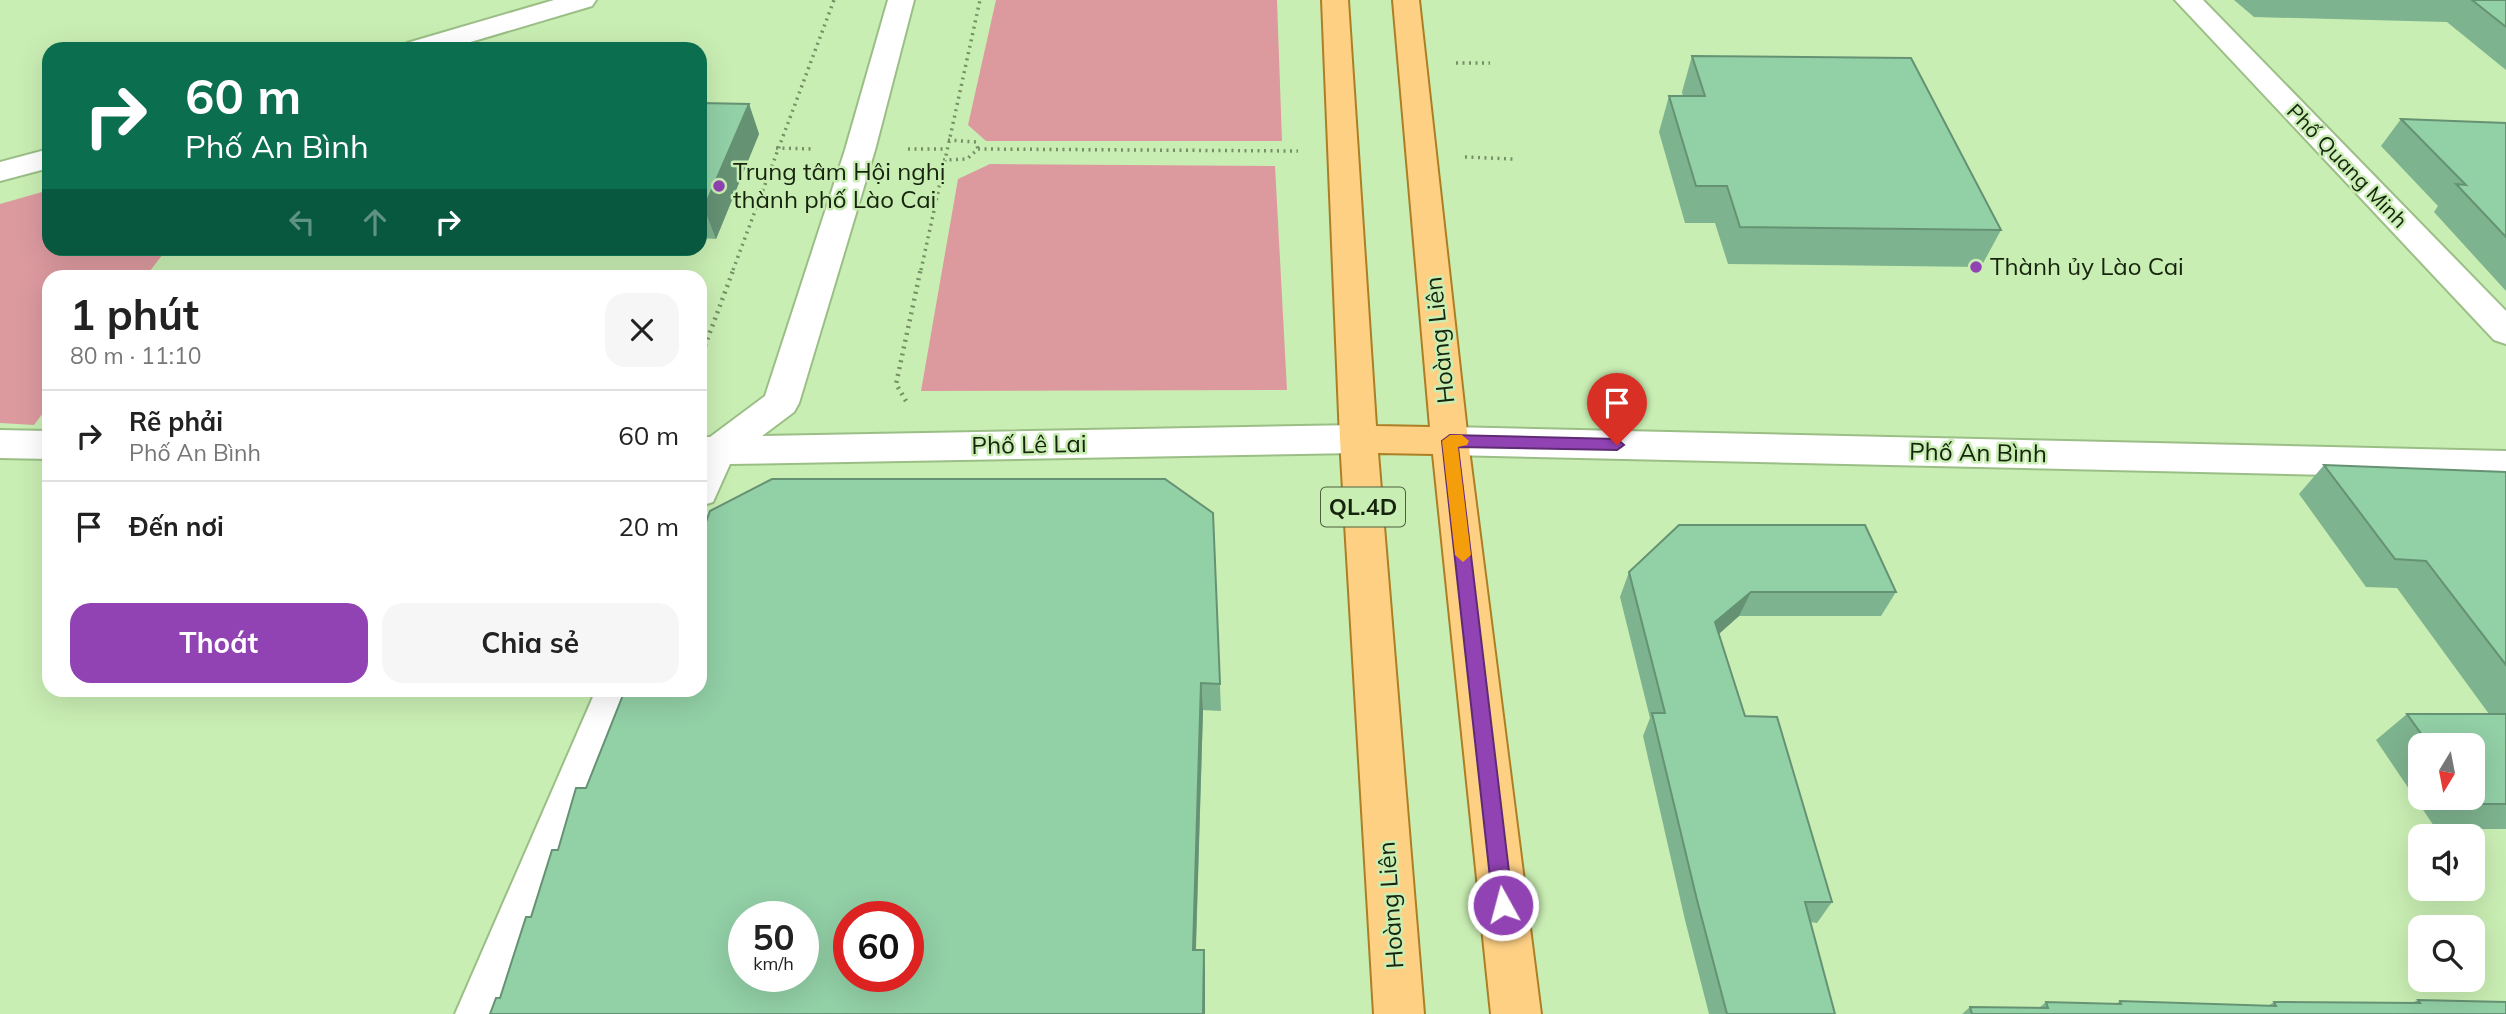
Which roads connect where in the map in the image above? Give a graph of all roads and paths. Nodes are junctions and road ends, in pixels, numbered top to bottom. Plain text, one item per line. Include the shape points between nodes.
1 (583, 0) edge
2 (834, 0) edge
3 (901, 0) edge
4 (980, 0) edge
5 (1335, 0) edge
6 (1406, 0) edge
7 (2188, 0) edge
8 (441, 42) edge
9 (948, 140) junction
10 (978, 149) junction
11 (1297, 151) junction
12 (1344, 151) junction
13 (42, 160) edge
14 (943, 160) junction
15 (1297, 164) dead end
16 (0, 172) edge
17 (2506, 332) edge
18 (707, 340) edge
19 (911, 403) dead end
20 (1358, 439) junction
21 (1450, 441) junction
22 (0, 444) edge
23 (42, 445) edge
24 (709, 451) edge
25 (2506, 465) edge
26 (614, 697) edge
27 (480, 1014) edge
28 (1399, 1014) edge
29 (1516, 1014) edge

1 - 8 street
2 - 18 path
3 - 24 street via 860,150 781,403
4 - 9 path
5 - 12 main road, Hoàng Liên / QL.4D
6 - 21 main road, Hoàng Liên
7 - 17 street, Phố Quang Minh
9 - 10 path via 976,142
9 - 14 path
10 - 11 path
10 - 14 path via 966,160
11 - 12 path
11 - 15 path
12 - 20 main road, Hoàng Liên / QL.4D
13 - 16 street
14 - 19 path via 896,384 903,400
20 - 21 main road
20 - 24 street, Phố Lê Lai
20 - 28 main road, Hoàng Liên / QL.4D
21 - 25 street, Phố An Bình
21 - 29 main road, Hoàng Liên
22 - 23 street
26 - 27 street

